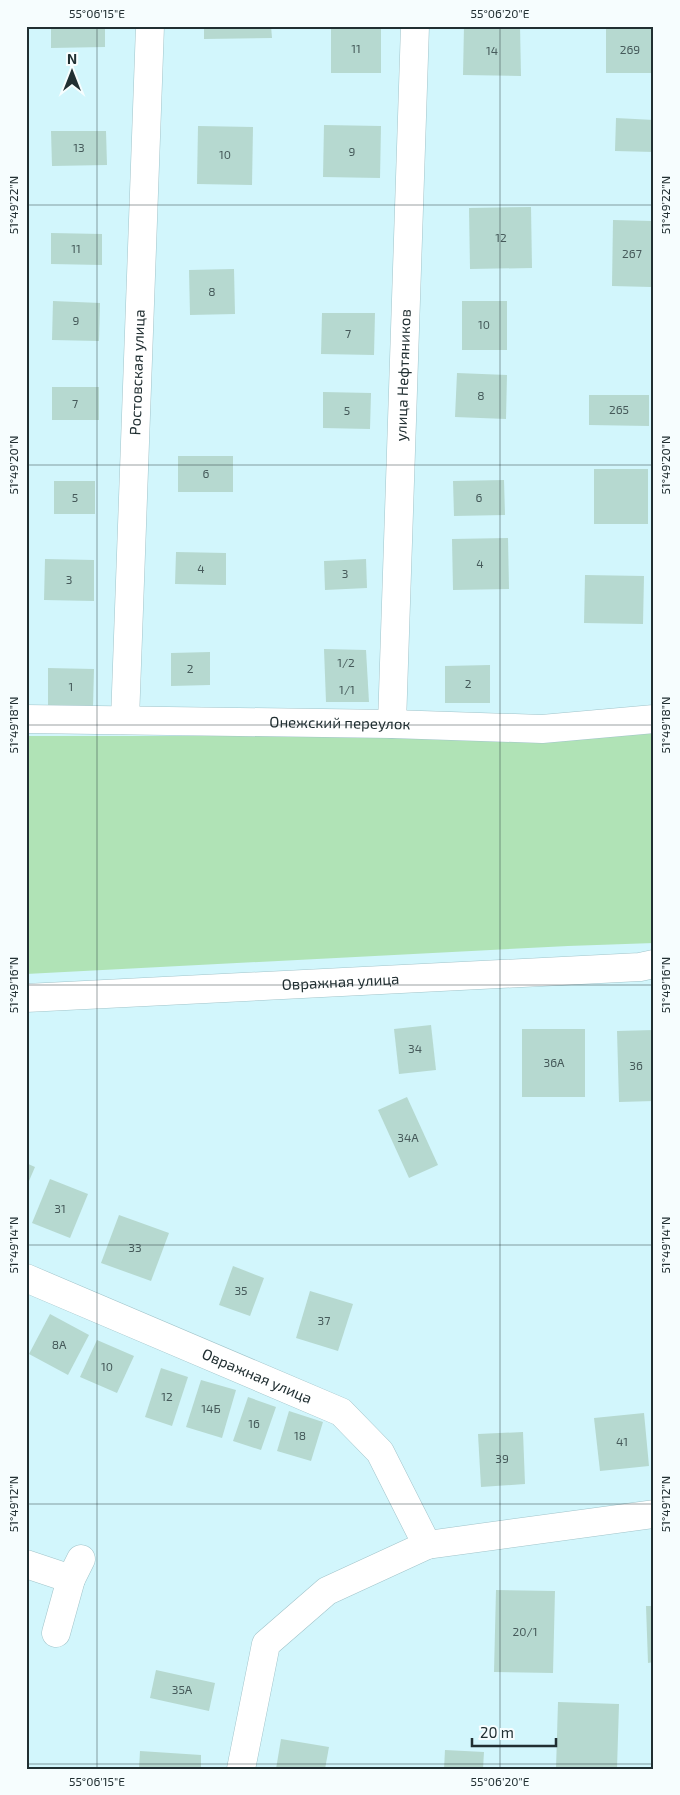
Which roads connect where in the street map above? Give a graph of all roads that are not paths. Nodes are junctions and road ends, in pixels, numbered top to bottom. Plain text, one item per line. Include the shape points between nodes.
1 (150, 26) edge
2 (415, 26) edge
3 (26, 719) edge
4 (654, 719) edge
5 (125, 720) junction
6 (392, 724) junction
7 (654, 964) edge
8 (26, 998) edge
9 (26, 1278) edge
10 (654, 1514) edge
11 (428, 1545) junction
12 (26, 1564) edge
13 (56, 1633) dead end
14 (242, 1769) edge

1 - 5 street, Ростовская улица
2 - 6 street, улица Нефтяников
3 - 5 street, Онежский переулок
4 - 6 street, Онежский переулок via 542,729
5 - 6 street, Онежский переулок
7 - 8 street, Овражная улица
9 - 11 street, Овражная улица via 341,1412 380,1452
10 - 11 street
11 - 14 street via 327,1590 266,1644
12 - 13 street via 76,1569

